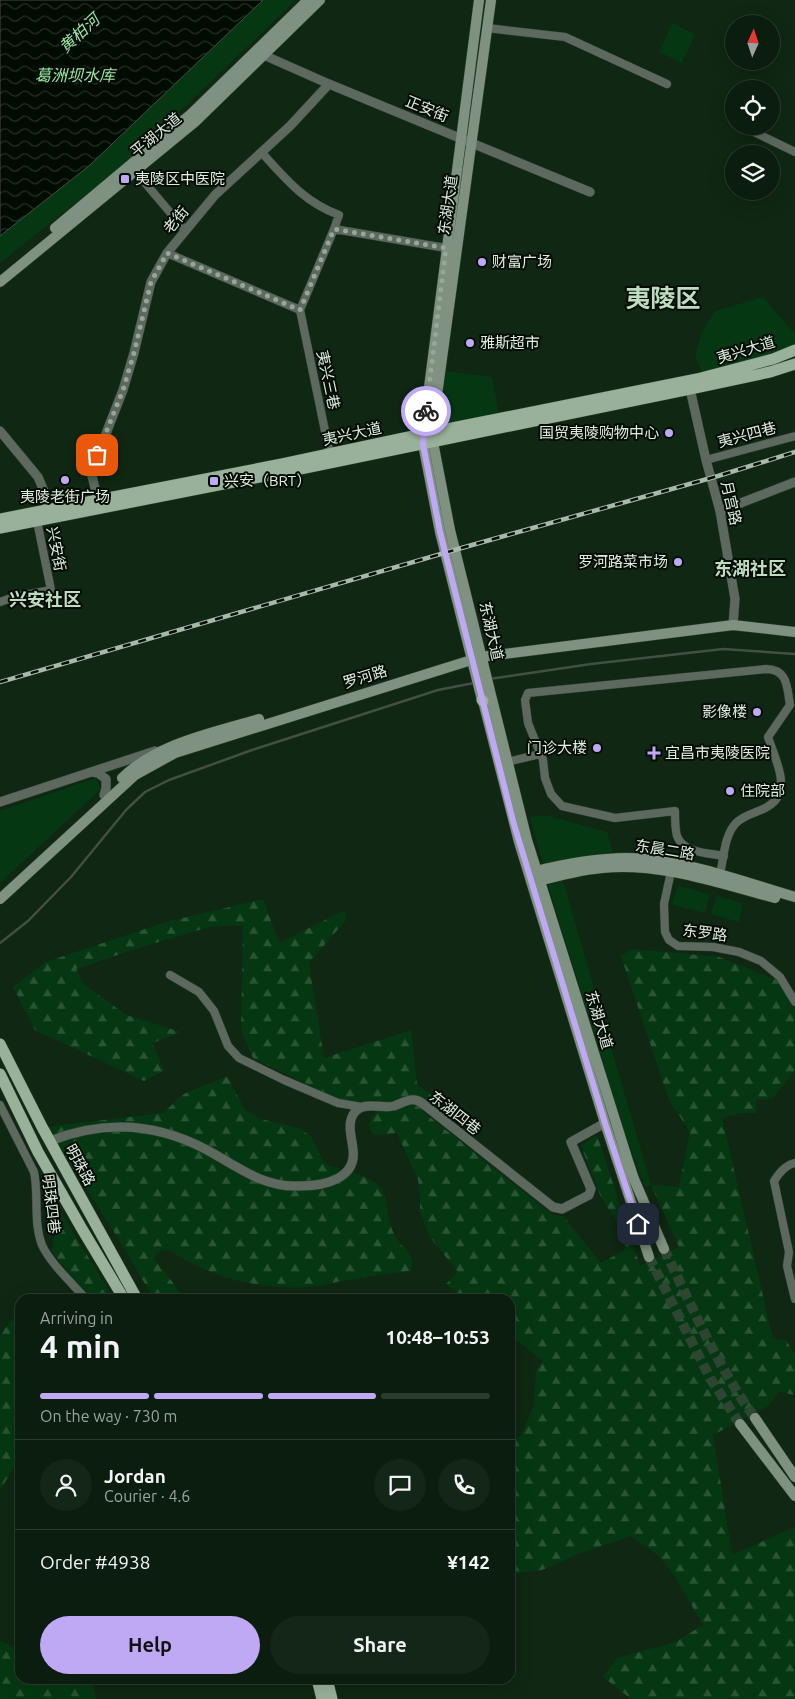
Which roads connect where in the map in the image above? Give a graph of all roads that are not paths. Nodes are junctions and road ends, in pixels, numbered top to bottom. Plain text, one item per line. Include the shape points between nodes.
1 (308, 0) edge
2 (320, 0) edge
3 (479, 0) edge
4 (491, 0) edge
5 (487, 28) junction
6 (259, 53) junction
7 (329, 84) junction
8 (666, 84) dead end
9 (760, 135) edge
10 (461, 138) junction
11 (472, 143) junction
12 (795, 152) edge
13 (262, 153) junction
14 (135, 171) junction
15 (590, 192) dead end
16 (334, 229) junction
17 (185, 230) junction
18 (446, 248) junction
19 (167, 253) junction
20 (0, 273) edge
21 (0, 282) edge
22 (300, 310) junction
23 (795, 350) edge
24 (795, 364) edge
25 (690, 389) junction
26 (0, 431) edge
27 (795, 436) edge
28 (428, 438) junction
29 (330, 455) junction
30 (706, 460) junction
31 (795, 482) edge
32 (98, 500) junction
33 (47, 510) junction
34 (720, 511) junction
35 (0, 519) edge
36 (37, 521) junction
37 (0, 528) edge
38 (0, 602) edge
39 (733, 622) junction
40 (795, 626) edge
41 (795, 632) edge
42 (476, 655) junction
43 (486, 700) junction
44 (170, 747) junction
45 (540, 754) junction
46 (507, 762) junction
47 (90, 772) junction
48 (104, 795) junction
49 (0, 802) edge
50 (724, 856) junction
51 (672, 867) junction
52 (534, 877) junction
53 (718, 879) junction
54 (0, 890) edge
55 (795, 897) edge
56 (0, 898) edge
57 (795, 903) edge
58 (170, 975) dead end
59 (795, 1002) edge
60 (0, 1044) edge
61 (0, 1074) edge
62 (0, 1105) edge
63 (362, 1107) junction
64 (605, 1123) junction
65 (50, 1141) junction
66 (795, 1163) edge
67 (664, 1249) tunnel mouth
68 (650, 1258) tunnel mouth
69 (82, 1294) edge
70 (121, 1294) edge
71 (134, 1294) edge
72 (795, 1299) edge
73 (754, 1418) tunnel mouth
74 (740, 1424) tunnel mouth
75 (785, 1465) junction
76 (795, 1471) edge
77 (795, 1477) edge
78 (795, 1496) edge
79 (318, 1684) edge
80 (328, 1684) edge
81 (322, 1699) edge
82 (332, 1699) edge

1 - 6 main road, 平湖大道
2 - 6 main road, 平湖大道
3 - 10 main road, 东湖大道
4 - 5 main road, 东湖大道
5 - 8 street via 565,37
5 - 11 main road, 东湖大道
6 - 7 street, 正安街
6 - 14 main road, 平湖大道 via 195,122
6 - 20 main road, 平湖大道
7 - 10 street, 正安街
7 - 13 street, 老街
9 - 12 street
10 - 11 street, 正安街
10 - 18 main road, 东湖大道
11 - 15 street, 正安街
11 - 28 main road, 东湖大道
13 - 16 street via 307,199 339,215
13 - 17 street, 老街 via 215,194
14 - 17 street
14 - 21 main road, 平湖大道
16 - 18 street
16 - 22 street
17 - 19 street, 老街
18 - 28 main road, 东湖大道
19 - 22 street
19 - 32 street, 老街 via 151,282 123,390 91,472
22 - 29 street, 夷兴三巷
23 - 28 main road, 夷兴大道 via 774,359 697,379
24 - 25 main road, 夷兴大道
25 - 28 main road, 夷兴大道
25 - 30 street, 月宫路
26 - 33 street via 38,477
27 - 30 street, 夷兴四巷
28 - 29 main road, 夷兴大道
28 - 36 main road, 夷兴大道
28 - 42 main road, 东湖大道 via 440,532
29 - 32 main road, 夷兴大道
30 - 34 street, 月宫路
31 - 34 street
32 - 33 main road, 夷兴大道
33 - 35 main road, 夷兴大道
34 - 39 street, 月宫路 via 735,600
36 - 37 main road, 夷兴大道
36 - 38 street, 兴安街 via 51,590
39 - 40 main road, 罗河路
39 - 41 main road, 罗河路
39 - 42 main road, 罗河路
42 - 43 main road, 东湖大道
42 - 44 main road, 罗河路
42 - 56 main road, 罗河路 via 175,753 154,763 134,775
43 - 46 main road, 东湖大道
43 - 52 main road, 东湖大道 via 513,821
44 - 47 street, 罗河路
44 - 48 main road, 罗河路 via 130,770
45 - 46 street
45 - 50 street via 551,794 562,806 615,818 675,811 676,835 680,843 687,848
45 - 50 street via 528,723 525,700 528,693 737,671 778,671 785,680 790,705 768,737 781,778 781,792 773,803 736,824 730,832
46 - 52 main road, 东湖大道
47 - 48 street via 106,779
47 - 49 street, 罗河路
48 - 54 main road, 罗河路
50 - 53 street
51 - 52 main road, 东晨二路 via 603,868
51 - 53 main road, 东晨二路
51 - 59 street, 东罗路 via 664,904 665,932 669,940 678,946 739,952 761,961 780,976
52 - 64 main road, 东湖大道
52 - 67 main road, 东湖大道 via 628,1160
53 - 55 main road, 东晨二路
53 - 57 main road, 东晨二路
58 - 63 street via 199,992 214,1010 228,1046 239,1058 338,1103
60 - 65 main road, 明珠路
61 - 70 main road, 明珠路 via 38,1152
62 - 69 street, 明珠四巷 via 34,1172 42,1245
63 - 64 street, 东湖四巷 via 392,1106 406,1100 418,1100 553,1207 562,1209 589,1195 591,1189 571,1142
63 - 65 street via 351,1118 354,1159 349,1171 344,1176 310,1186 267,1183 191,1142 148,1129 125,1126 96,1128
64 - 68 main road, 东湖大道
65 - 71 main road, 明珠路
66 - 72 street via 780,1172 774,1181
73 - 75 main road
74 - 78 main road
75 - 76 main road
75 - 77 main road
79 - 81 main road
80 - 82 main road

